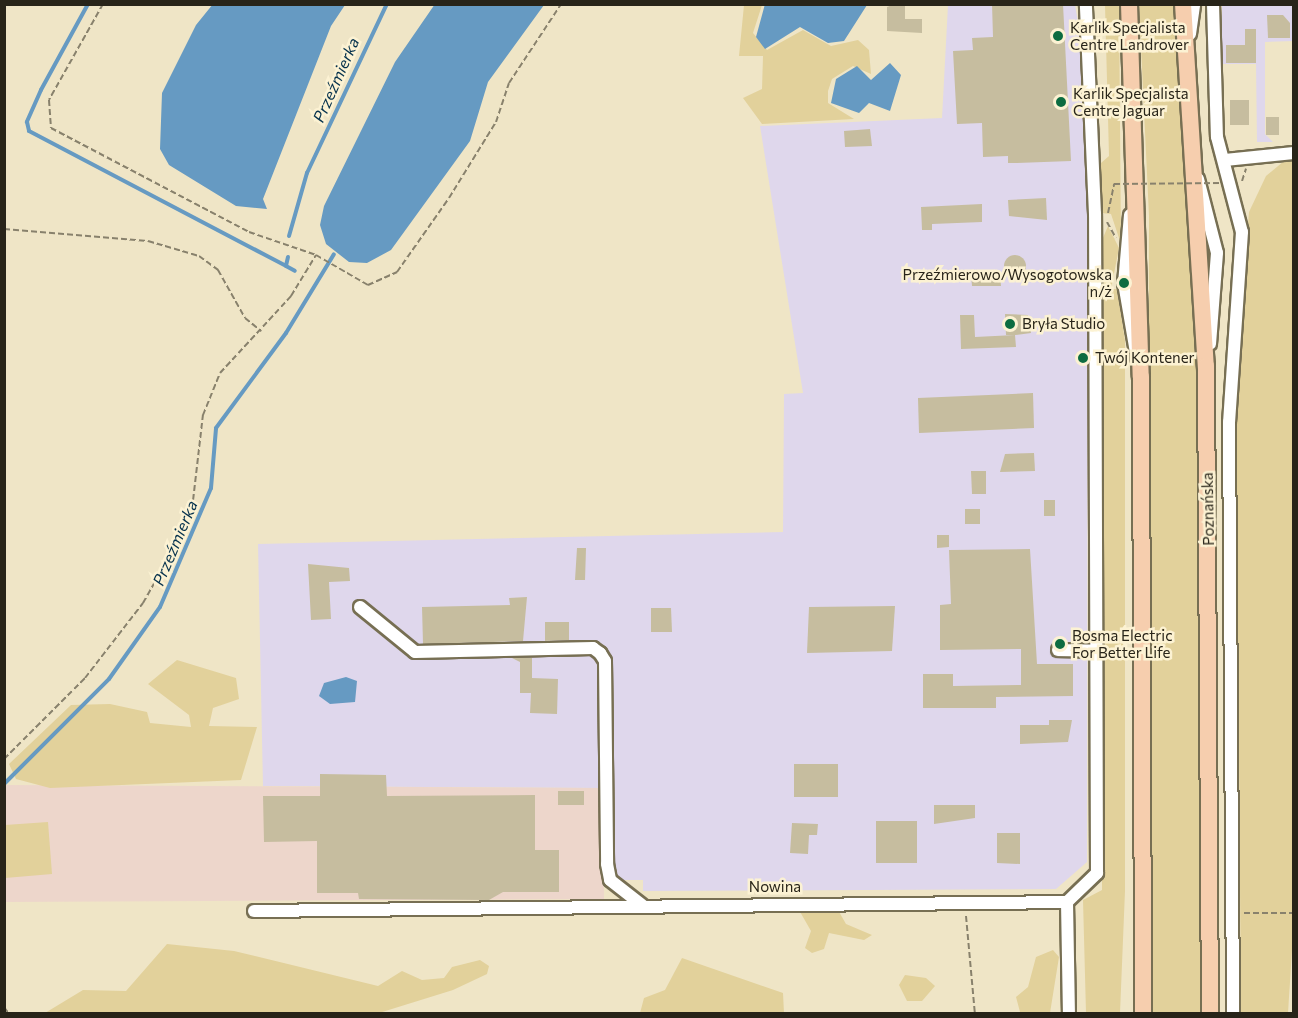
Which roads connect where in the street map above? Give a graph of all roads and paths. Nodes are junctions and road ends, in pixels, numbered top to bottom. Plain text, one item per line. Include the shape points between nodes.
1 (103, 4) edge
2 (561, 4) edge
3 (1086, 4) edge
4 (1129, 4) edge
5 (1184, 4) edge
6 (1194, 4) edge
7 (1213, 4) edge
8 (1188, 53) junction
9 (1293, 153) edge
10 (1225, 160) junction
11 (1222, 183) dead end
12 (4, 229) edge
13 (1120, 246) dead end
14 (316, 255) junction
15 (261, 331) junction
16 (360, 607) dead end
17 (1058, 650) dead end
18 (1096, 651) junction
19 (4, 759) edge
20 (966, 902) junction
21 (1068, 902) junction
22 (642, 905) junction
23 (254, 911) dead end
24 (1293, 913) edge
25 (1232, 914) junction
26 (4, 1007) edge
27 (9, 1014) edge
28 (975, 1014) edge
29 (1069, 1014) edge
30 (1143, 1014) edge
31 (1210, 1014) edge
32 (1233, 1014) edge

1 - 14 path via 49,100 51,128 249,232
2 - 14 path via 509,83 483,147 397,272 368,285
3 - 18 street via 1095,214
4 - 30 main road via 1141,377
5 - 8 main road, Poznańska
6 - 8 street
7 - 10 street via 1216,129
8 - 31 main road, Poznańska via 1206,366
9 - 10 street via 1245,154
10 - 25 street via 1242,232 1229,422
11 - 13 path, bridge via 1114,180 1108,214
12 - 15 path via 148,241 199,256 218,270 245,318
14 - 15 path
15 - 19 path via 220,373 203,415 200,468 182,540 144,603 85,678
16 - 22 street via 415,652 593,648 600,653 605,661 607,864 610,880
17 - 18 street
18 - 21 street via 1097,873
20 - 21 street, Nowina
20 - 22 street, Nowina
20 - 28 path
21 - 29 street
22 - 23 street, Nowina via 483,911
24 - 25 path
25 - 32 street
26 - 27 path

